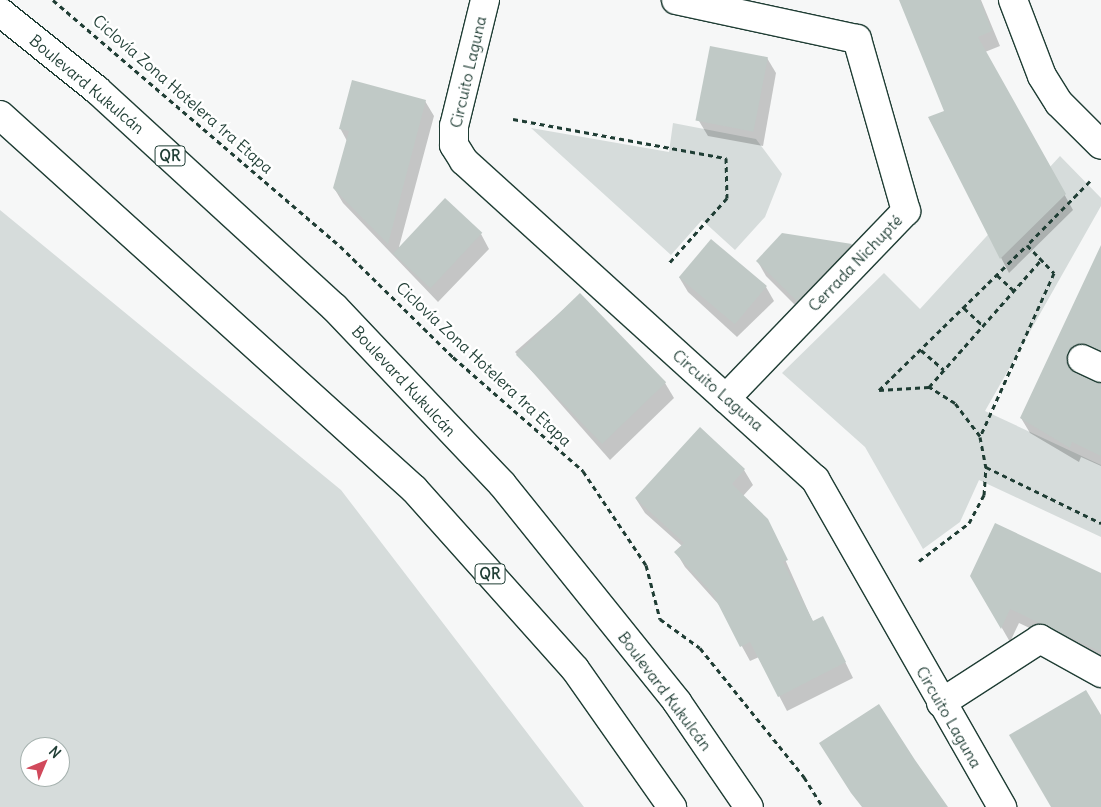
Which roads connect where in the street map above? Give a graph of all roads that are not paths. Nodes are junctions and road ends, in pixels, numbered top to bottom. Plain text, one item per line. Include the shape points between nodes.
1 (485, 0) edge
2 (676, 0) edge
3 (1013, 0) edge
4 (775, 9) edge
5 (0, 12) edge
6 (0, 115) edge
7 (1101, 145) edge
8 (726, 398) junction
9 (1101, 672) edge
10 (941, 704) junction
11 (672, 807) edge
12 (749, 807) edge
13 (1002, 807) edge

1 - 8 main road, Circuito Laguna via 454,126 454,145 464,161
2 - 4 main road, Cerrada Nichupté
3 - 7 main road via 1042,76 1059,103
4 - 8 main road, Cerrada Nichupté via 857,39 906,211
5 - 12 main road, Boulevard Kukulcán / QR via 97,90 313,287 502,484 677,702
6 - 11 main road, QR via 414,489 575,669
8 - 10 main road, Circuito Laguna via 815,479
9 - 10 main road via 1040,639
10 - 13 main road, Circuito Laguna

